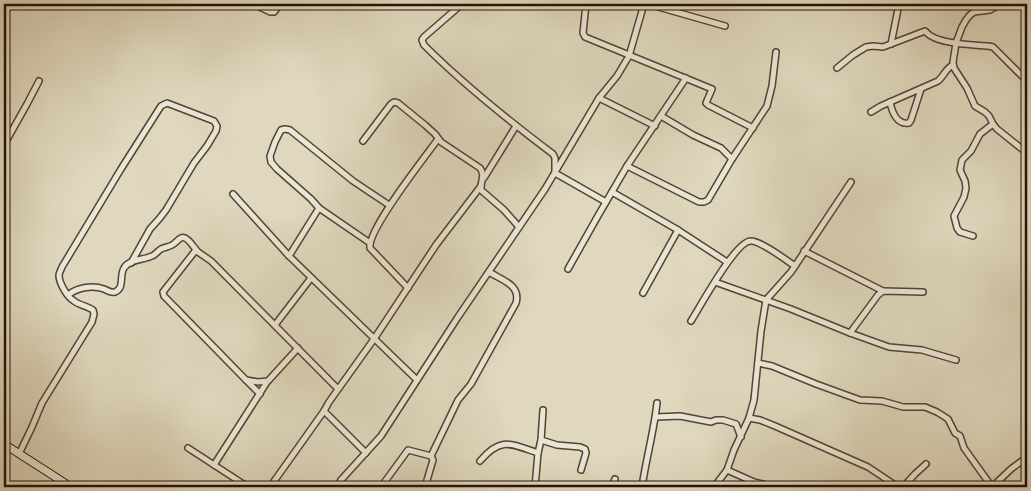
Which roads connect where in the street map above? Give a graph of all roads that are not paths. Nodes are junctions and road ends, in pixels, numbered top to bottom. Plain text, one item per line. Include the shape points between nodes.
1 (254, 4) edge
2 (280, 4) edge
3 (462, 4) edge
4 (586, 4) edge
5 (644, 4) edge
6 (648, 4) edge
7 (899, 4) edge
8 (1007, 4) edge
9 (725, 26) dead end
10 (956, 43) junction
11 (891, 44) junction
12 (776, 52) dead end
13 (629, 56) junction
14 (953, 65) junction
15 (837, 68) dead end
16 (686, 78) junction
17 (39, 81) dead end
18 (1027, 81) edge
19 (921, 89) junction
20 (599, 98) junction
21 (890, 102) junction
22 (871, 112) dead end
23 (661, 116) junction
24 (993, 124) junction
25 (516, 126) junction
26 (655, 126) junction
27 (753, 128) junction
28 (438, 139) junction
29 (363, 141) dead end
30 (4, 145) edge
31 (1027, 154) edge
32 (732, 159) junction
33 (627, 166) junction
34 (555, 173) junction
35 (483, 179) junction
36 (851, 182) dead end
37 (481, 186) junction
38 (612, 192) junction
39 (233, 194) dead end
40 (606, 202) junction
41 (389, 205) junction
42 (319, 208) junction
43 (519, 227) junction
44 (678, 230) junction
45 (973, 236) dead end
46 (370, 243) junction
47 (804, 251) junction
48 (198, 252) junction
49 (288, 256) junction
50 (131, 262) junction
51 (727, 262) junction
52 (795, 266) junction
53 (568, 269) dead end
54 (488, 272) junction
55 (311, 278) junction
56 (715, 282) junction
57 (408, 288) junction
58 (883, 291) junction
59 (923, 292) dead end
60 (643, 293) dead end
61 (68, 295) junction
62 (766, 300) junction
63 (691, 321) dead end
64 (275, 325) junction
65 (850, 333) junction
66 (374, 339) junction
67 (298, 348) junction
68 (956, 360) dead end
69 (758, 363) junction
70 (246, 380) junction
71 (417, 380) junction
72 (268, 381) junction
73 (338, 389) junction
74 (260, 394) junction
75 (657, 402) dead end
76 (544, 410) dead end
77 (324, 411) junction
78 (656, 417) junction
79 (750, 418) junction
80 (741, 437) junction
81 (541, 440) junction
82 (4, 444) edge
83 (188, 448) dead end
84 (366, 453) junction
85 (538, 453) junction
86 (18, 454) junction
87 (431, 456) junction
88 (1027, 457) edge
89 (480, 461) dead end
90 (926, 464) dead end
91 (214, 465) junction
92 (581, 470) dead end
93 (727, 470) junction
94 (615, 479) dead end
95 (535, 486) edge
96 (71, 487) edge
97 (248, 487) edge
98 (270, 487) edge
99 (337, 487) edge
100 (381, 487) edge
101 (425, 487) edge
102 (542, 487) edge
103 (612, 487) edge
104 (642, 487) edge
105 (666, 487) edge
106 (686, 487) edge
107 (714, 487) edge
108 (775, 487) edge
109 (896, 487) edge
110 (902, 487) edge
111 (992, 487) edge

1 - 2 street via 274,12
3 - 25 street via 424,37 424,45
4 - 13 street via 585,38
5 - 13 street
6 - 9 street
7 - 11 street
8 - 10 street via 970,15
10 - 11 street via 925,31
10 - 14 street
10 - 18 street via 993,47
11 - 15 street via 866,47
12 - 27 street via 767,106
13 - 16 street
13 - 20 street
14 - 19 street via 942,78
14 - 24 street via 975,106 985,112
16 - 23 street
16 - 27 street via 712,89 708,105
17 - 30 street
19 - 21 street
19 - 21 street via 909,123 898,120
20 - 26 street
20 - 34 street
21 - 22 street
23 - 26 street
23 - 32 street via 721,148
24 - 31 street
24 - 45 street via 980,134 971,152 962,160 960,170 966,188 954,216 960,232
25 - 34 street via 553,154
25 - 35 street
26 - 33 street
27 - 32 street
28 - 29 street via 426,125 394,102
28 - 35 street via 476,165 482,171
28 - 41 street
32 - 33 street via 704,202
33 - 38 street
34 - 40 street
34 - 43 street
35 - 37 street
36 - 47 street
37 - 43 street via 481,190
37 - 57 street
38 - 40 street
38 - 44 street
39 - 49 street
40 - 53 street
41 - 42 street via 353,181 290,130 281,130 270,156 271,162
41 - 46 street
42 - 46 street
42 - 49 street
43 - 54 street
44 - 51 street
44 - 60 street
46 - 57 street via 370,248
47 - 52 street
47 - 58 street
48 - 50 street via 182,237 152,256
48 - 64 street
48 - 70 street via 192,255 163,294
49 - 55 street
50 - 61 street via 124,267 121,286 116,292 91,286
50 - 61 street via 216,131 214,121 167,103 161,106 62,267 59,278
51 - 52 street via 744,242 753,241
51 - 56 street
52 - 62 street
54 - 71 street
54 - 87 street via 512,286 517,292 516,304 471,384 458,400
55 - 64 street
55 - 66 street
56 - 62 street
56 - 63 street
57 - 66 street
58 - 59 street
58 - 65 street
61 - 86 street via 73,301 93,310 92,322 42,403
62 - 65 street
62 - 69 street
64 - 67 street
65 - 68 street via 890,348 922,350
66 - 71 street
66 - 73 street
67 - 72 street
67 - 73 street
69 - 79 street
69 - 111 street via 860,400 925,407 937,412 948,419 954,433 960,436 964,448
70 - 72 street
70 - 74 street
71 - 84 street via 381,436
72 - 74 street
73 - 77 street
74 - 91 street
75 - 78 street
76 - 81 street
77 - 84 street
77 - 98 street
78 - 80 street via 680,416 711,422 723,420 736,424
78 - 104 street
79 - 80 street
79 - 109 street via 868,467
80 - 93 street
81 - 85 street
81 - 92 street via 585,449
82 - 86 main road
83 - 91 street
84 - 99 street
85 - 89 street via 500,445
85 - 95 street
86 - 96 main road
87 - 100 street via 408,450
87 - 101 street via 433,460
88 - 111 street
90 - 110 street
91 - 97 street
93 - 107 street
93 - 108 street
94 - 103 street
95 - 102 street
105 - 106 street

